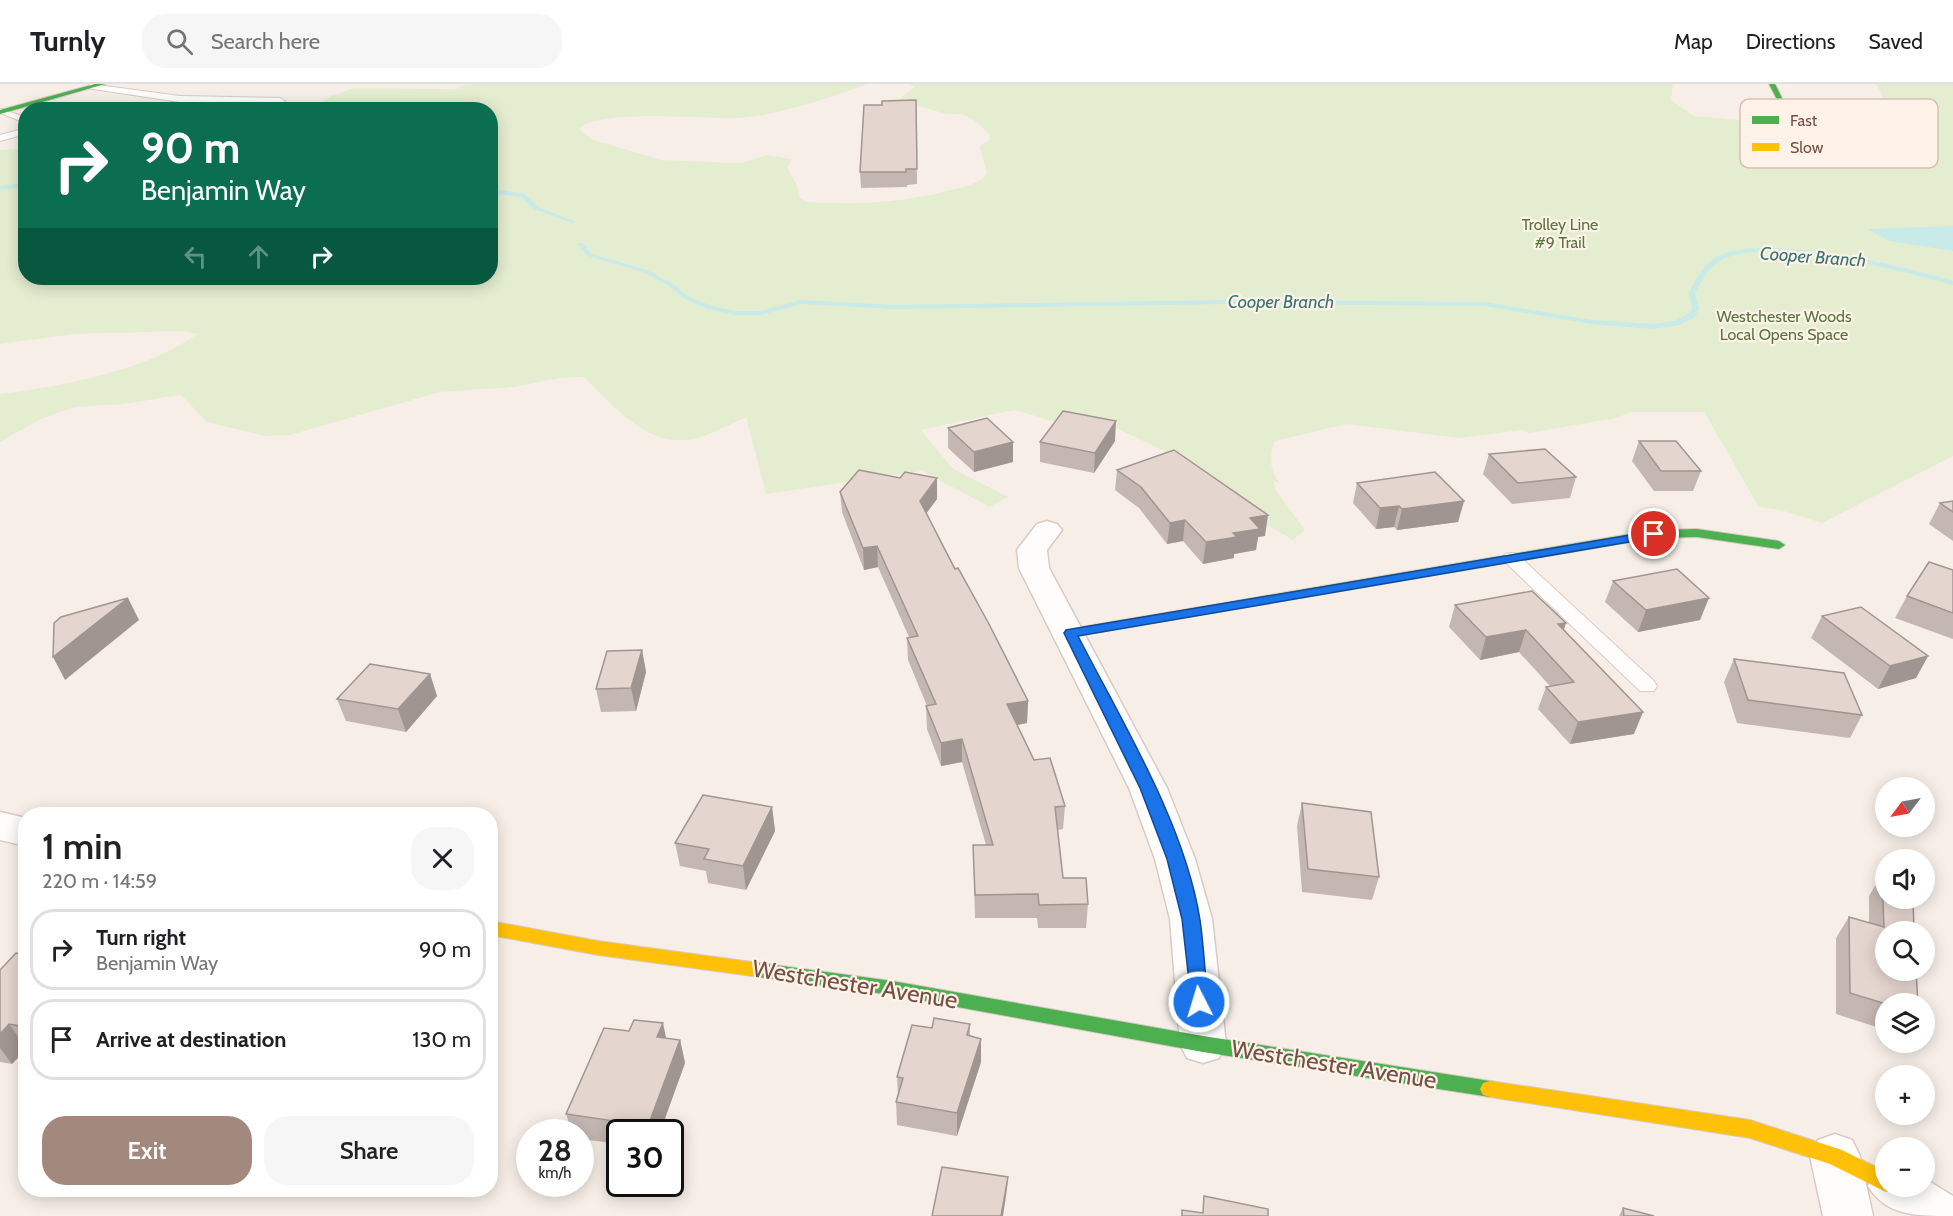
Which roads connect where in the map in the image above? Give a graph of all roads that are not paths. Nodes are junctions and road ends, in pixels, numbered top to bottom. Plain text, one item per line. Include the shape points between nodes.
1 (1772, 84) edge
2 (98, 85) edge
3 (1780, 99) edge
4 (280, 101) dead end
5 (35, 102) edge
6 (18, 106) edge
7 (1, 111) edge
8 (18, 117) edge
9 (18, 133) edge
10 (0, 138) edge
11 (1047, 530) dead end
12 (1779, 545) dead end
13 (1511, 558) junction
14 (1070, 633) junction
15 (1647, 686) dead end
16 (0, 826) edge
17 (18, 830) edge
18 (498, 929) edge
19 (1203, 1044) junction
20 (1835, 1156) junction
21 (1875, 1177) edge
22 (1910, 1197) edge
23 (1848, 1216) edge
24 (1940, 1216) edge

1 - 3 street
2 - 4 lane via 180,99
2 - 5 street
6 - 7 street
7 - 8 lane
9 - 10 lane
11 - 14 street via 1032,550 1034,568
12 - 13 street via 1696,533 1654,534
13 - 14 street
13 - 15 lane
14 - 19 street via 1148,788 1175,859 1191,919
16 - 17 street
18 - 19 street, Westchester Avenue via 598,948 892,988
19 - 20 street, Westchester Avenue via 1750,1129
20 - 21 street, Westchester Avenue
20 - 23 street
22 - 24 street

